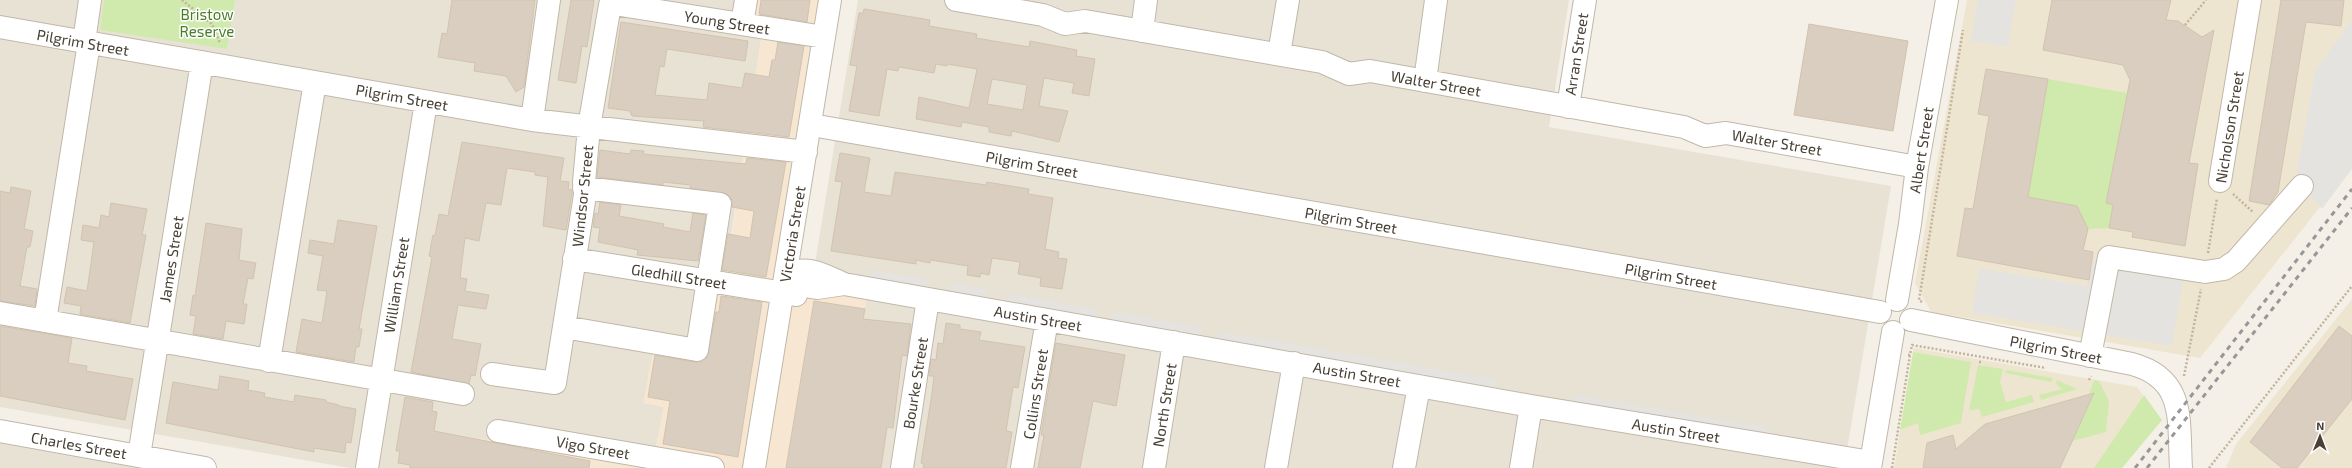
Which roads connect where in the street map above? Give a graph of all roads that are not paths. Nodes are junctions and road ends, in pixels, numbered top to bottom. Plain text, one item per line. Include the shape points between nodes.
1 (90, 0) edge
2 (549, 0) edge
3 (746, 0) edge
4 (956, 0) edge
5 (1146, 0) edge
6 (1288, 0) edge
7 (1436, 0) edge
8 (1585, 0) edge
9 (1946, 0) edge
10 (2250, 0) edge
11 (840, 1) edge
12 (1002, 4) edge
13 (620, 5) edge
14 (742, 24) junction
15 (0, 28) edge
16 (1142, 31) junction
17 (824, 37) junction
18 (86, 42) junction
19 (1279, 54) junction
20 (202, 62) junction
21 (1425, 81) junction
22 (315, 82) junction
23 (426, 102) junction
24 (1568, 107) junction
25 (532, 120) junction
26 (589, 127) junction
27 (823, 127) junction
28 (806, 152) junction
29 (1917, 167) junction
30 (2220, 181) road end
31 (2302, 186) dead end
32 (584, 188) junction
33 (574, 259) junction
34 (709, 281) junction
35 (793, 283) junction
36 (928, 299) junction
37 (1888, 306) junction
38 (1918, 312) junction
39 (0, 313) edge
40 (1047, 320) junction
41 (45, 321) junction
42 (564, 327) junction
43 (1893, 332) junction
44 (158, 341) junction
45 (1174, 342) junction
46 (269, 361) junction
47 (1294, 363) junction
48 (2088, 369) junction
49 (492, 374) dead end
50 (381, 380) junction
51 (1419, 386) junction
52 (463, 394) dead end
53 (1531, 406) junction
54 (0, 431) edge
55 (498, 431) dead end
56 (139, 456) junction
57 (1870, 465) edge
58 (205, 468) edge
59 (367, 468) edge
60 (713, 468) edge
61 (754, 468) edge
62 (767, 468) edge
63 (902, 468) edge
64 (1022, 468) edge
65 (1154, 468) edge
66 (1276, 468) edge
67 (1404, 468) edge
68 (1521, 468) edge
69 (2181, 468) edge

1 - 18 street
2 - 25 street
3 - 14 street
4 - 12 street, Walter Street
5 - 16 street
6 - 19 street
7 - 21 street
8 - 24 street, Arran Street
9 - 29 street, Albert Street
10 - 30 street, Nicholson Street
11 - 17 street, Victoria Street
11 - 27 street, Victoria Street
12 - 16 street, Walter Street via 1065,24 1085,21
13 - 14 street, Young Street
13 - 26 street, Windsor Street
14 - 17 street, Young Street
15 - 18 street, Pilgrim Street
16 - 19 street, Walter Street
17 - 28 street, Victoria Street
18 - 20 street, Pilgrim Street
18 - 41 street
19 - 21 street, Walter Street via 1322,62 1349,74 1370,71
20 - 22 street, Pilgrim Street
20 - 44 street, James Street
21 - 24 street, Walter Street
22 - 23 street, Pilgrim Street
22 - 46 street
23 - 25 street, Pilgrim Street
23 - 50 street, William Street
24 - 29 street, Walter Street via 1684,127 1705,136 1726,133
25 - 26 street, Pilgrim Street
26 - 28 street, Pilgrim Street
26 - 32 street, Windsor Street
27 - 35 street, Victoria Street
27 - 37 street, Pilgrim Street
28 - 35 street, Victoria Street
29 - 37 street, Albert Street via 1910,224
31 - 48 street via 2236,261 2224,269 2206,263 2110,257
32 - 33 street, Windsor Street
32 - 34 street via 720,204
33 - 34 street, Gledhill Street
33 - 42 street, Windsor Street
34 - 35 street, Gledhill Street
34 - 42 street via 697,350
35 - 36 street, Austin Street via 817,288 844,284
35 - 61 street, Victoria Street
35 - 62 street, Victoria Street
36 - 40 street, Austin Street
36 - 63 street, Bourke Street
37 - 38 street via 1908,307
37 - 43 street via 1881,323
38 - 43 street via 1902,331
38 - 48 street, Pilgrim Street
39 - 41 street
40 - 45 street, Austin Street
40 - 64 street, Collins Street
41 - 44 street
42 - 49 street, Windsor Street via 555,384
43 - 57 street
44 - 46 street
44 - 56 street, James Street
45 - 47 street, Austin Street
45 - 65 street, North Street
46 - 50 street
47 - 51 street, Austin Street
47 - 66 street
48 - 69 street, Pilgrim Street via 2142,366 2156,373 2169,387 2178,412
50 - 52 street
50 - 59 street, William Street
51 - 53 street, Austin Street
51 - 67 street
53 - 57 street, Austin Street
53 - 68 street
54 - 56 street, Charles Street
55 - 60 street, Vigo Street
56 - 58 street, Charles Street

